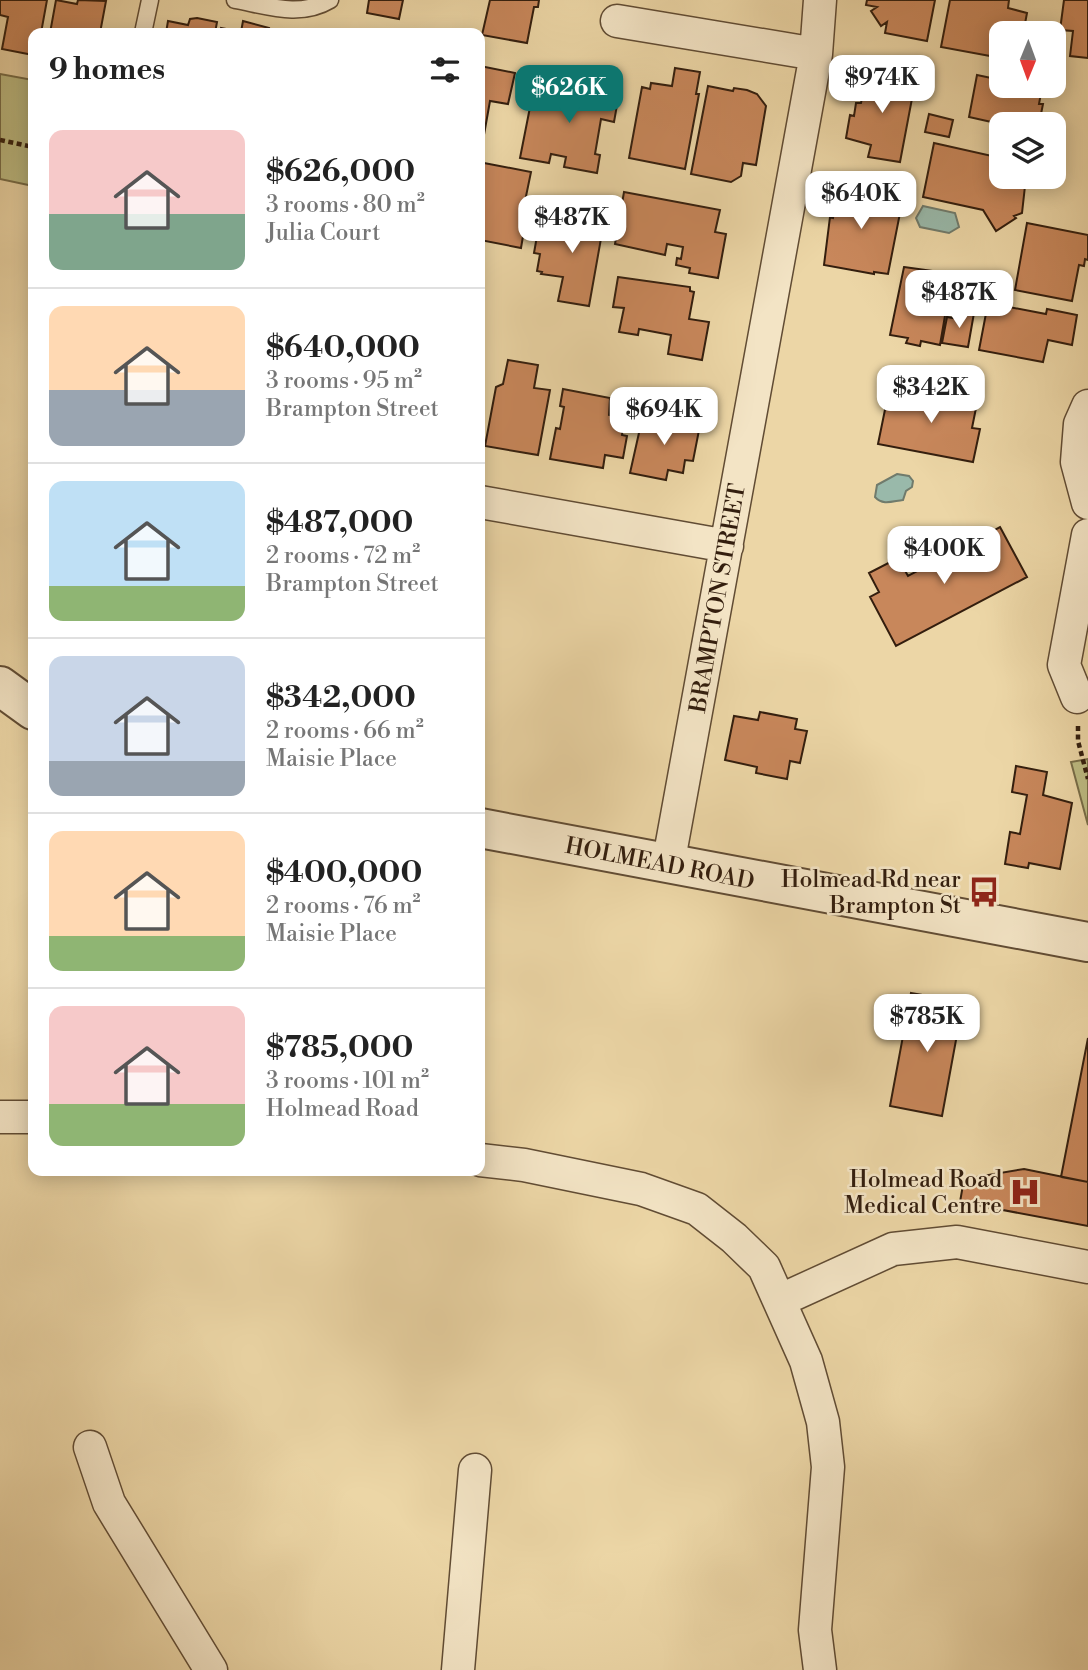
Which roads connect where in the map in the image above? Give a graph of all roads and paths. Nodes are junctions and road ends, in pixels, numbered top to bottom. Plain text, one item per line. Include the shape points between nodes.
1 (150, 0) edge
2 (235, 0) edge
3 (330, 0) edge
4 (820, 0) edge
5 (617, 21) dead end
6 (144, 28) edge
7 (816, 54) junction
8 (0, 140) edge
9 (28, 146) edge
10 (1088, 406) edge
11 (1085, 444) edge
12 (485, 503) edge
13 (1088, 503) edge
14 (1088, 535) edge
15 (727, 546) junction
16 (0, 686) edge
17 (1077, 697) joint
18 (28, 706) edge
19 (1088, 779) edge
20 (485, 829) edge
21 (668, 865) junction
22 (1088, 942) edge
23 (0, 1116) edge
24 (28, 1117) edge
25 (485, 1160) edge
26 (1088, 1267) edge
27 (781, 1300) junction
28 (90, 1447) dead end
29 (475, 1470) dead end
30 (211, 1670) edge
31 (458, 1670) edge
32 (820, 1670) edge

1 - 6 lane
2 - 3 lane via 296,11
4 - 7 street, BRAMPTON STREET
5 - 7 street
7 - 15 street, BRAMPTON STREET
8 - 9 path
10 - 11 street via 1080,424
11 - 13 street via 1077,462
12 - 15 street
14 - 17 street via 1064,665
15 - 21 street, BRAMPTON STREET
16 - 18 street
17 - 19 path via 1078,741
20 - 21 street, HOLMEAD ROAD
21 - 22 street, HOLMEAD ROAD
23 - 24 street
25 - 27 street via 524,1164 641,1189 696,1209 764,1266
26 - 27 street via 957,1242 893,1249
27 - 32 street via 823,1422 828,1467 815,1630
28 - 30 street via 109,1503
29 - 31 street

